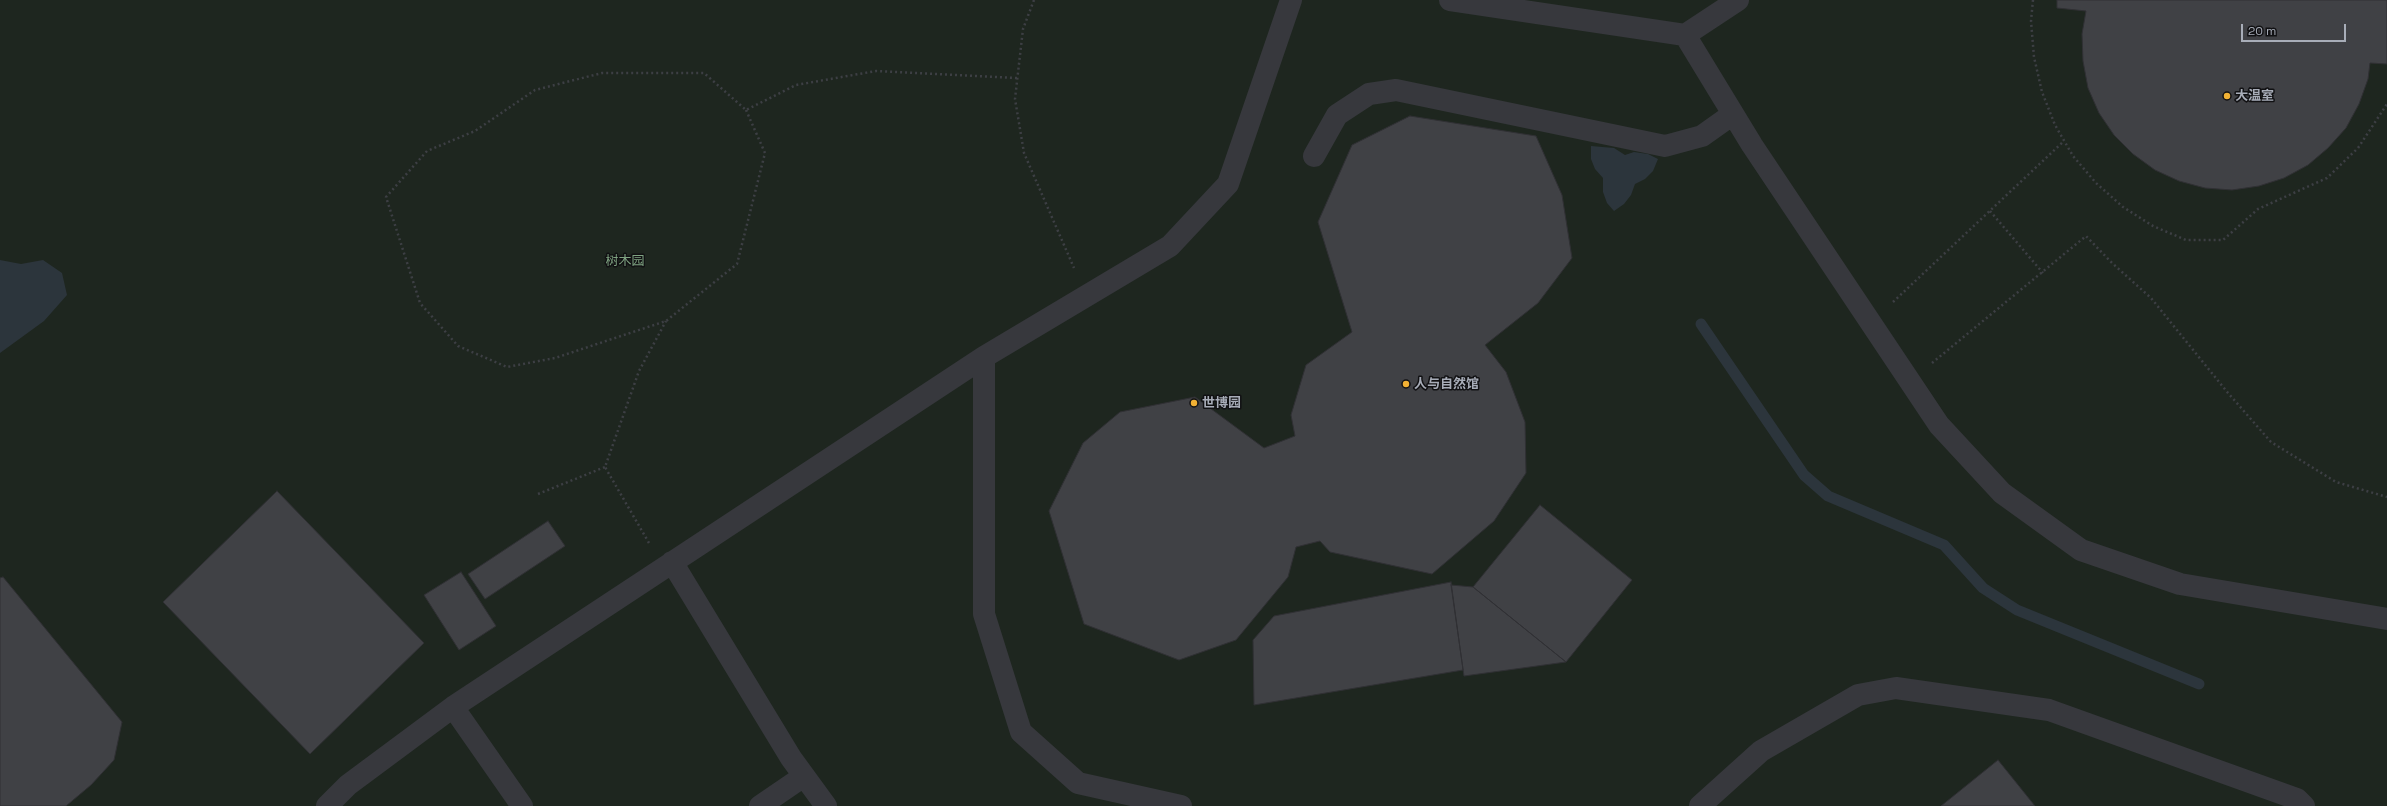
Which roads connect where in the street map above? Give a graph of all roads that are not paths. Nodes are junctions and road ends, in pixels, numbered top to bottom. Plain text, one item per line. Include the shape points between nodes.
1 (1291, 0) edge
2 (1450, 0) edge
3 (1738, 0) edge
4 (1686, 35) junction
5 (1733, 114) junction
6 (1314, 156) dead end
7 (984, 357) junction
8 (668, 565) junction
9 (2387, 619) edge
10 (453, 707) junction
11 (804, 776) junction
12 (327, 806) edge
13 (522, 806) edge
14 (760, 806) edge
15 (826, 806) edge
16 (1181, 806) edge
17 (1700, 806) edge
18 (2304, 806) edge

1 - 7 lane via 1228,184 1170,246
2 - 4 lane
3 - 4 lane
4 - 5 lane
5 - 6 lane via 1702,136 1665,146 1396,90 1369,94 1337,115
5 - 9 lane via 1939,425 2002,494 2081,550 2180,584
7 - 8 lane
7 - 16 lane via 984,614 1021,732 1078,783
8 - 10 lane
8 - 11 lane
10 - 12 lane via 348,785
10 - 13 lane
11 - 14 lane
11 - 15 lane
17 - 18 lane via 1761,751 1858,695 1896,688 2049,710 2297,799

